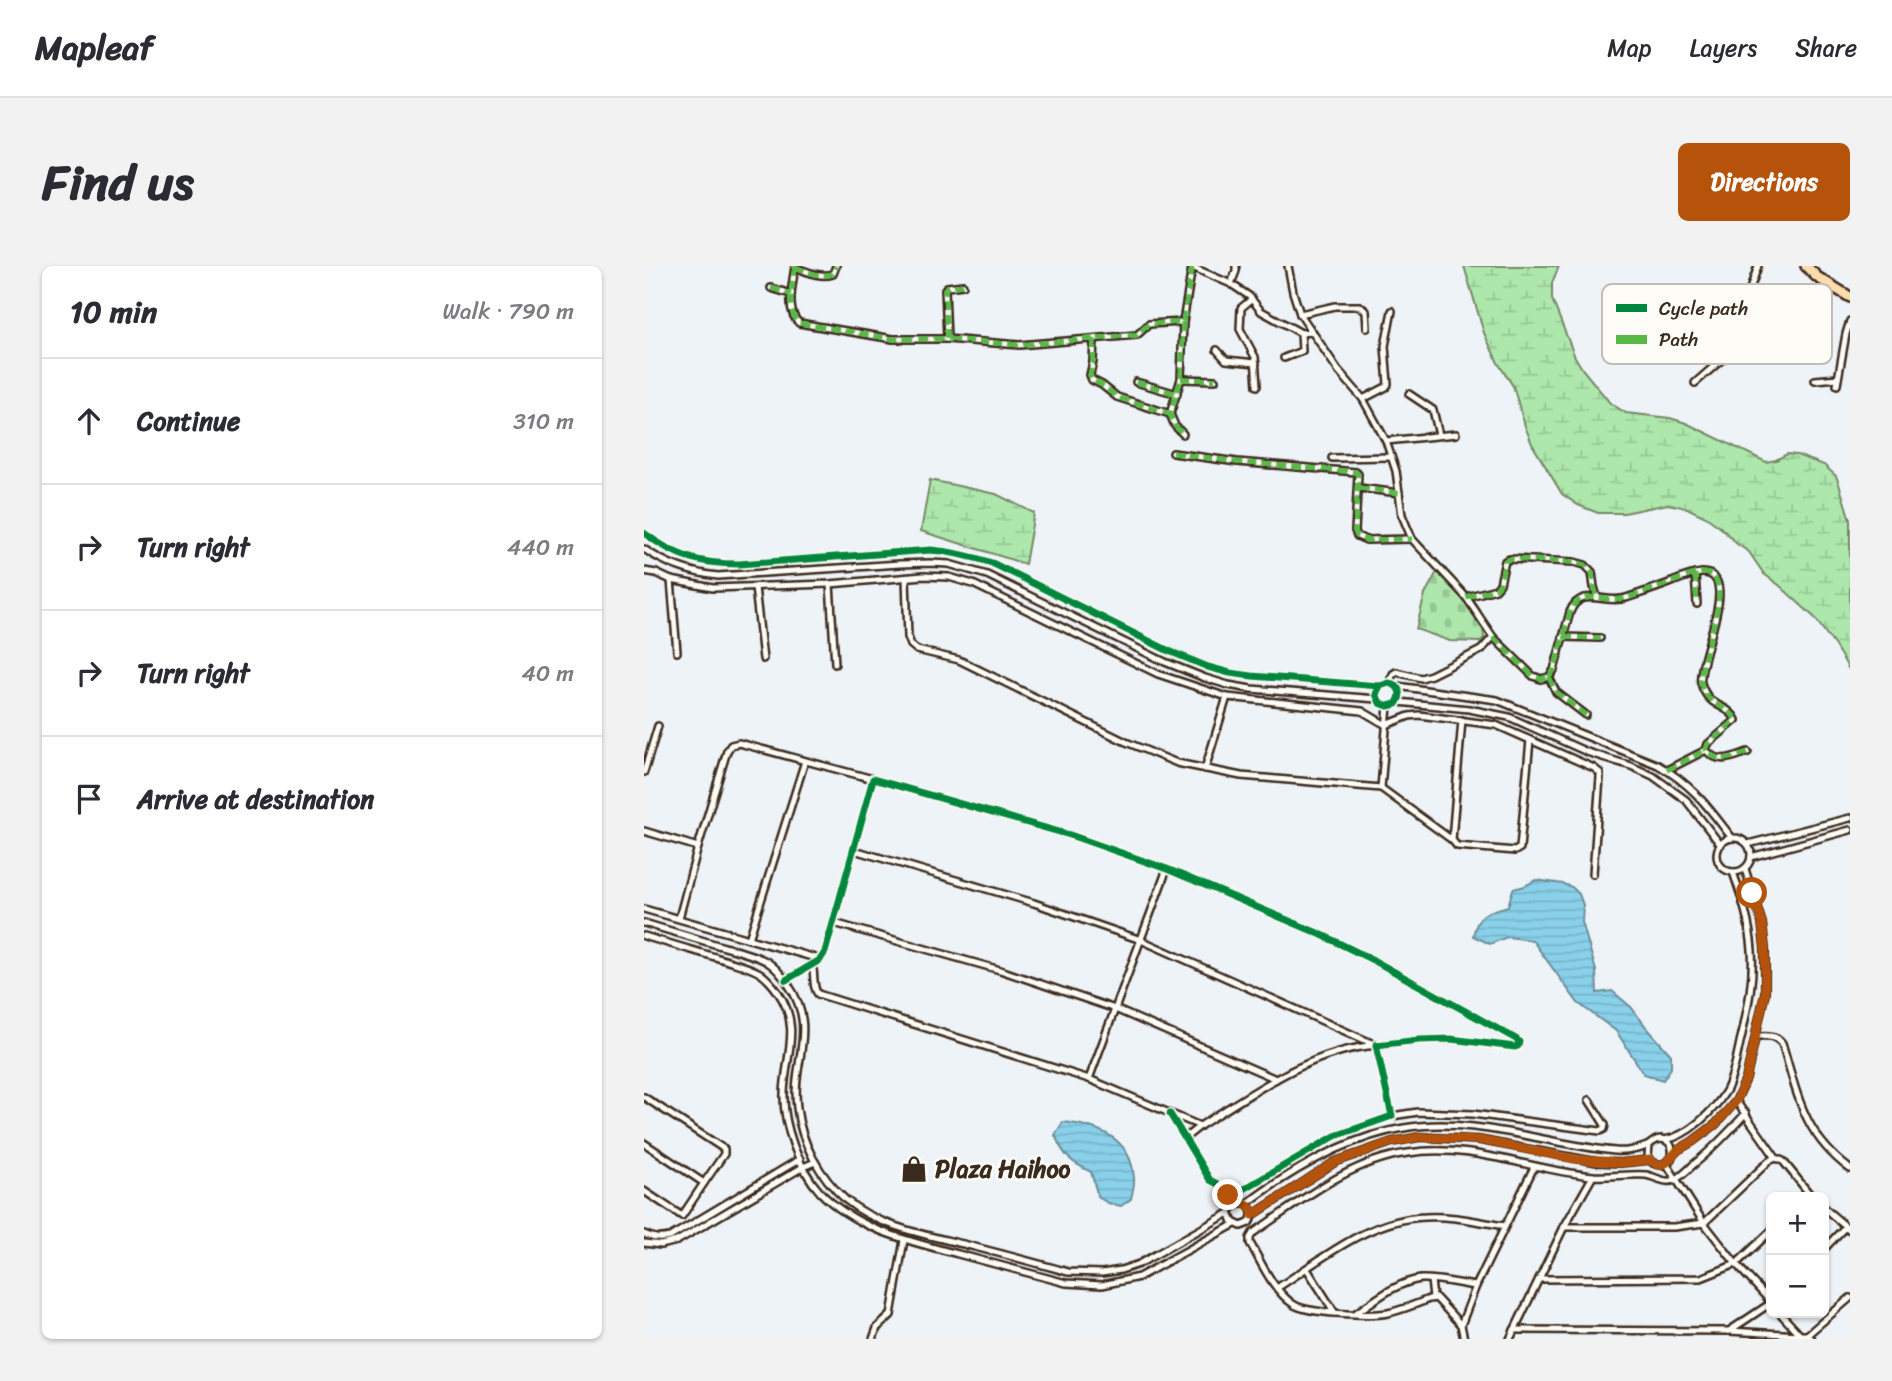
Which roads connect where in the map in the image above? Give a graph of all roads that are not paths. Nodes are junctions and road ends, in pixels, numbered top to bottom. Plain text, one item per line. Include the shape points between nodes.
1 (836, 266) edge
2 (1236, 266) edge
3 (1288, 266) edge
4 (1758, 266) edge
5 (1806, 266) edge
6 (795, 267) edge
7 (1191, 267) edge
8 (1231, 284) junction
9 (1752, 284) edge
10 (1829, 284) edge
11 (963, 285) dead end
12 (1832, 286) edge
13 (771, 288) dead end
14 (791, 294) junction
15 (1850, 297) edge
16 (1252, 299) junction
17 (1392, 311) dead end
18 (1300, 314) junction
19 (1850, 321) edge
20 (1183, 322) junction
21 (1367, 328) dead end
22 (1312, 332) junction
23 (1301, 333) junction
24 (947, 339) junction
25 (1094, 339) junction
26 (1217, 350) dead end
27 (1283, 358) dead end
28 (1256, 363) junction
29 (1718, 364) edge
30 (1181, 379) junction
31 (1215, 380) dead end
32 (1815, 380) dead end
33 (1136, 382) dead end
34 (1695, 383) dead end
35 (1256, 386) dead end
36 (1177, 394) junction
37 (1409, 394) dead end
38 (1363, 399) junction
39 (1170, 414) junction
40 (1184, 434) dead end
41 (1456, 434) dead end
42 (1439, 435) junction
43 (1386, 441) junction
44 (1173, 453) dead end
45 (1332, 457) dead end
46 (1391, 457) junction
47 (1359, 488) junction
48 (1399, 493) junction
49 (644, 533) edge
50 (1412, 539) junction
51 (644, 549) edge
52 (644, 571) edge
53 (1695, 574) junction
54 (906, 578) junction
55 (671, 580) junction
56 (830, 584) junction
57 (755, 587) junction
58 (1466, 597) junction
59 (1597, 597) junction
60 (1697, 604) dead end
61 (1493, 637) junction
62 (1563, 637) junction
63 (1600, 639) dead end
64 (677, 652) dead end
65 (763, 659) dead end
66 (835, 664) dead end
67 (1549, 677) junction
68 (1389, 683) junction
69 (1380, 686) junction
70 (1397, 686) junction
71 (1227, 697) junction
72 (1377, 699) junction
73 (1398, 702) junction
74 (1388, 706) junction
75 (1586, 715) dead end
76 (1462, 720) junction
77 (1386, 725) junction
78 (658, 726) dead end
79 (1530, 740) junction
80 (1706, 750) junction
81 (1748, 752) dead end
82 (805, 761) junction
83 (1206, 769) junction
84 (1667, 770) junction
85 (644, 772) edge
86 (873, 779) junction
87 (1381, 788) junction
88 (1850, 818) edge
89 (1850, 830) edge
90 (644, 831) edge
91 (1732, 838) junction
92 (1452, 841) junction
93 (1720, 844) junction
94 (1748, 844) junction
95 (698, 847) junction
96 (854, 850) junction
97 (1751, 857) junction
98 (1167, 869) junction
99 (1745, 869) junction
100 (1733, 872) junction
101 (1593, 874) dead end
102 (644, 909) edge
103 (679, 918) junction
104 (644, 923) edge
105 (834, 923) junction
106 (644, 936) edge
107 (749, 939) junction
108 (1141, 940) junction
109 (820, 960) junction
110 (812, 964) junction
111 (786, 980) junction
112 (1115, 1009) junction
113 (1756, 1036) junction
114 (1376, 1045) junction
115 (1089, 1079) junction
116 (1276, 1079) junction
117 (644, 1097) edge
118 (1589, 1100) dead end
119 (1736, 1101) junction
120 (1746, 1112) junction
121 (1171, 1114) junction
122 (1392, 1116) junction
123 (1200, 1126) junction
124 (1185, 1138) junction
125 (1665, 1140) junction
126 (644, 1143) edge
127 (1649, 1146) junction
128 (1672, 1156) junction
129 (1776, 1158) junction
130 (800, 1159) junction
131 (1650, 1160) junction
132 (815, 1162) junction
133 (1666, 1163) junction
134 (803, 1167) junction
135 (1534, 1167) junction
136 (1850, 1169) edge
137 (1593, 1176) junction
138 (1676, 1179) junction
139 (705, 1183) junction
140 (760, 1183) junction
141 (764, 1190) junction
142 (644, 1191) edge
143 (1231, 1191) junction
144 (1806, 1192) edge
145 (724, 1204) junction
146 (1246, 1204) junction
147 (1232, 1206) junction
148 (728, 1211) junction
149 (1829, 1212) edge
150 (1229, 1213) junction
151 (1253, 1215) junction
152 (1704, 1223) junction
153 (1236, 1224) junction
154 (1505, 1226) junction
155 (1564, 1227) junction
156 (1848, 1229) edge
157 (644, 1234) edge
158 (1766, 1236) edge
159 (904, 1240) junction
160 (644, 1243) edge
161 (1829, 1245) edge
162 (1736, 1264) junction
163 (1307, 1269) junction
164 (1539, 1279) junction
165 (1431, 1280) junction
166 (1476, 1286) junction
167 (1277, 1288) junction
168 (1766, 1297) edge
169 (1433, 1298) junction
170 (1850, 1298) edge
171 (1766, 1306) edge
172 (1335, 1312) junction
173 (1356, 1313) junction
174 (1785, 1318) edge
175 (1461, 1325) junction
176 (1514, 1330) junction
177 (1728, 1331) junction
178 (1800, 1335) junction
179 (1810, 1337) edge
180 (873, 1339) edge
181 (1464, 1339) edge
182 (1510, 1339) edge

1 - 6 street via 834,274 825,275
2 - 8 street
3 - 18 street
4 - 9 street
5 - 10 main road
6 - 14 street
7 - 8 street
7 - 20 street
8 - 16 street
11 - 24 street via 945,289
12 - 15 main road
13 - 14 street
14 - 24 street via 799,323 893,339
16 - 23 street via 1261,311
16 - 28 street via 1241,308 1240,329
17 - 38 street via 1385,346 1388,384
18 - 21 street via 1360,306 1366,311
18 - 22 street
19 - 32 street via 1837,382
20 - 25 street via 1149,324 1137,335
20 - 30 street
22 - 23 street
22 - 38 street
23 - 27 street via 1302,351
24 - 25 street via 1019,345
25 - 39 street via 1092,380 1117,397
26 - 28 street via 1226,360
28 - 35 street
29 - 34 street
30 - 31 street
30 - 36 street
33 - 36 street
36 - 39 street
37 - 42 street via 1433,410
38 - 43 street
39 - 40 street
41 - 42 street
42 - 43 street
43 - 46 street
44 - 47 street via 1356,472
45 - 46 street
46 - 48 street
47 - 48 street
47 - 50 street via 1357,536 1366,540
48 - 50 street
49 - 69 street via 682,556 719,564 931,551 972,556 1208,667 1252,676
50 - 58 street
51 - 72 street via 678,568 718,576 948,564 987,575 1165,663 1205,678 1251,689
52 - 55 street
53 - 59 street via 1617,601
53 - 60 street
53 - 80 street via 1712,575 1719,586 1700,679 1713,704 1736,720
54 - 56 street
54 - 71 street via 936,576 973,584 1158,674
54 - 83 street via 908,637 917,650 959,660 1149,753
55 - 57 street via 713,588
55 - 64 street
56 - 57 street
56 - 66 street
57 - 65 street
58 - 59 street via 1496,589 1505,561 1510,559 1585,565 1592,572
58 - 61 street
59 - 62 street via 1576,601
61 - 67 street via 1533,676
61 - 68 street via 1482,650 1431,675 1421,678 1396,672
62 - 63 street
62 - 67 street
67 - 75 street via 1556,692
68 - 69 street
68 - 70 street
69 - 72 street
70 - 73 street
70 - 84 street via 1497,700
71 - 77 street via 1362,711
71 - 83 street
72 - 74 street
73 - 74 street
73 - 93 street via 1500,714 1642,771 1686,800
74 - 77 street
76 - 77 street via 1419,715
76 - 79 street via 1496,725
76 - 92 street
77 - 87 street
78 - 85 street
79 - 92 street via 1520,848 1465,847
79 - 101 street via 1600,773
80 - 81 street via 1718,759
80 - 84 street
82 - 86 street
82 - 95 street via 739,743 731,745
82 - 107 street
83 - 87 street
84 - 91 street via 1695,791
86 - 96 street
86 - 98 street via 1070,835
87 - 92 street
88 - 94 street
89 - 97 street
90 - 95 street
91 - 93 street
91 - 94 street
93 - 100 street via 1719,864
94 - 97 street
95 - 103 street
96 - 105 street
96 - 108 street
97 - 99 street
98 - 108 street
98 - 114 street via 1362,954 1519,1042 1515,1047 1442,1039
99 - 100 street
99 - 113 street via 1765,948 1765,993
100 - 125 street via 1749,926 1753,971 1734,1069 1726,1091 1710,1111 1687,1131
102 - 103 street
103 - 107 street
104 - 111 street via 766,961
105 - 109 street
105 - 112 street via 1000,970
106 - 130 street via 746,966 762,974 781,996 792,1035 784,1108
107 - 109 street
108 - 112 street
108 - 114 street
109 - 110 street
110 - 111 street
110 - 115 street via 818,994
111 - 132 street via 803,1021 797,1108
112 - 115 street
112 - 116 street
113 - 119 street
113 - 136 street via 1779,1038 1810,1126
114 - 116 street via 1328,1056
114 - 122 street
115 - 121 street
116 - 123 street
117 - 139 street via 724,1149
118 - 122 street via 1605,1125 1600,1131 1473,1114 1430,1111
119 - 120 street
119 - 128 street via 1716,1124
120 - 129 street
120 - 138 street via 1716,1147
121 - 123 street
121 - 124 street
122 - 143 street via 1335,1136 1244,1189
123 - 124 street
124 - 143 street via 1210,1180
125 - 127 street
125 - 128 street via 1672,1147
126 - 139 street
127 - 131 street
127 - 146 street via 1622,1152 1481,1127 1405,1127 1339,1149 1281,1179
128 - 133 street
129 - 144 street
129 - 152 street
130 - 134 street
130 - 140 street
131 - 133 street
131 - 151 street via 1597,1162 1479,1140 1420,1137 1335,1162
132 - 134 street
132 - 150 street via 849,1202 877,1218 906,1230 1068,1272 1102,1273 1139,1264
133 - 138 street
134 - 141 street
134 - 159 street via 840,1209
135 - 137 street
135 - 154 street
135 - 167 street via 1491,1155 1430,1150 1381,1159 1338,1177 1250,1238
137 - 138 street
137 - 155 street
138 - 152 street
139 - 142 street via 682,1216
140 - 141 street
140 - 145 street
141 - 148 street
143 - 147 street via 1228,1199
145 - 148 street
145 - 157 street via 670,1237
146 - 147 street
146 - 151 street
147 - 150 street
148 - 160 street via 677,1241
149 - 156 street
150 - 153 street
151 - 153 street via 1247,1224
152 - 155 street
152 - 162 street
153 - 159 street via 1139,1277 1102,1285 1066,1283
154 - 163 street via 1443,1217 1405,1219 1365,1233
154 - 166 street
155 - 164 street
156 - 161 street
158 - 162 street
159 - 180 street via 891,1315
162 - 164 street via 1695,1279
162 - 168 street
163 - 167 street
163 - 172 street
164 - 176 street
165 - 166 street
165 - 169 street
165 - 173 street via 1405,1284
166 - 175 street
167 - 172 street via 1301,1309
169 - 173 street via 1388,1313
169 - 175 street
170 - 179 street
171 - 177 street
172 - 173 street
174 - 178 street
175 - 181 street
176 - 177 street
176 - 182 street
177 - 178 street
178 - 179 street

